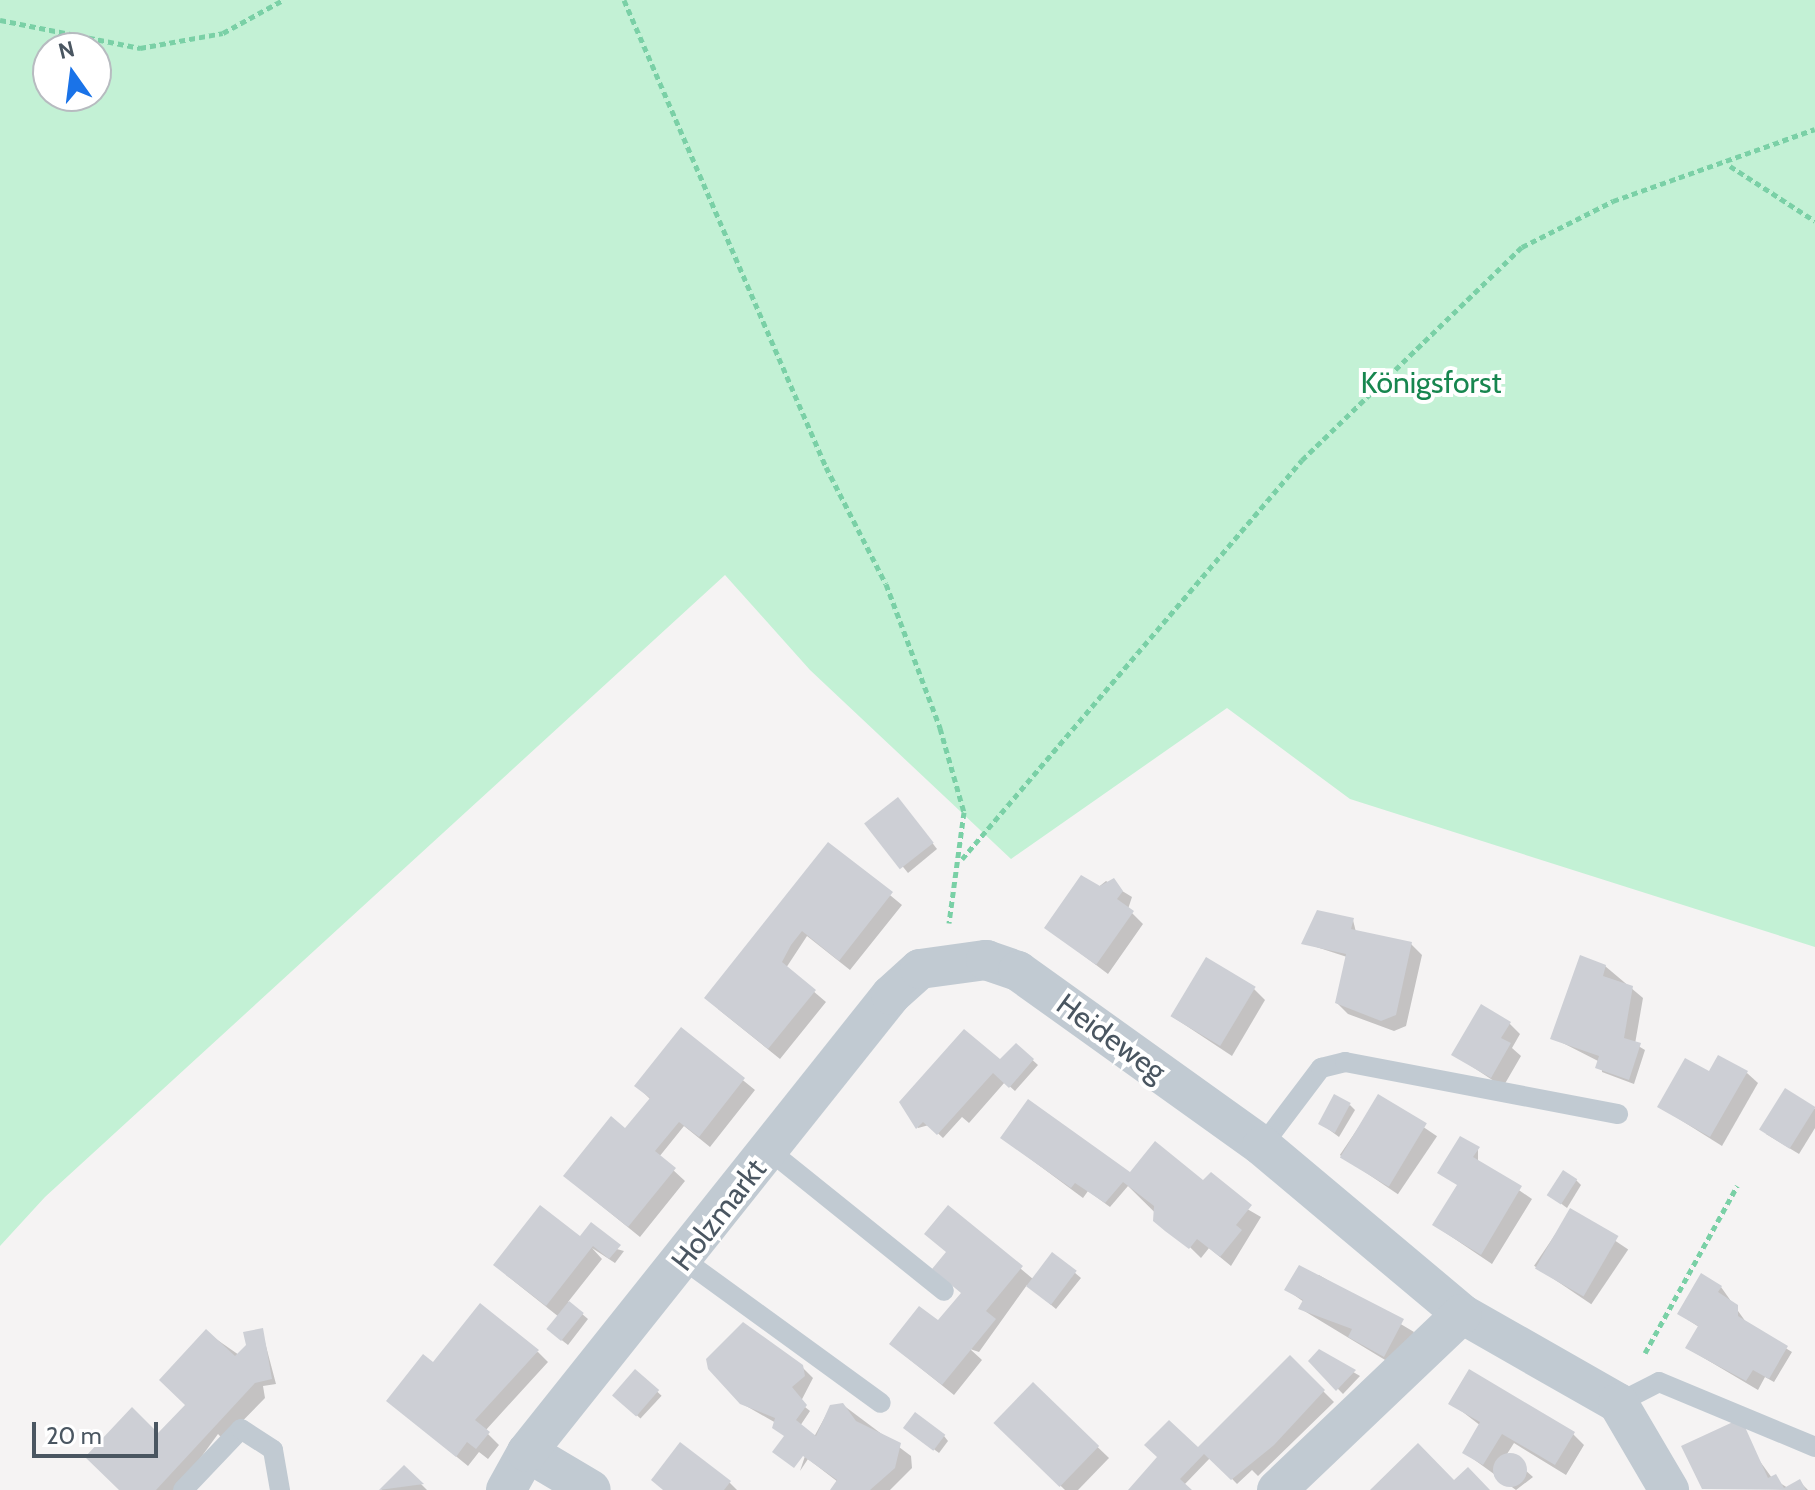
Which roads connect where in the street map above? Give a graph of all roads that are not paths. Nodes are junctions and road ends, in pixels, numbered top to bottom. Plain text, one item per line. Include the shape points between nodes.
1 (948, 960) joint
2 (1618, 1114) dead end
3 (1262, 1146) junction
4 (770, 1151) junction
5 (684, 1260) junction
6 (944, 1291) dead end
7 (1462, 1314) junction
8 (881, 1403) dead end
9 (1618, 1403) junction
10 (1815, 1447) edge
11 (527, 1452) junction
12 (183, 1490) edge
13 (280, 1490) edge
14 (506, 1490) edge
15 (591, 1490) edge
16 (1277, 1490) edge
17 (1669, 1490) edge

1 - 3 street, Heideweg via 986,960 1018,971
1 - 4 street, Holzmarkt via 920,969 891,995
2 - 3 lane via 1345,1062 1321,1068
3 - 7 street, Heideweg
4 - 5 street, Holzmarkt
4 - 6 lane
5 - 8 lane
5 - 11 street, Holzmarkt
7 - 9 street, Heideweg
7 - 16 street
9 - 10 lane via 1659,1382
9 - 17 street, Heideweg
11 - 14 street, Holzmarkt
11 - 15 street
12 - 13 lane via 241,1429 273,1450

